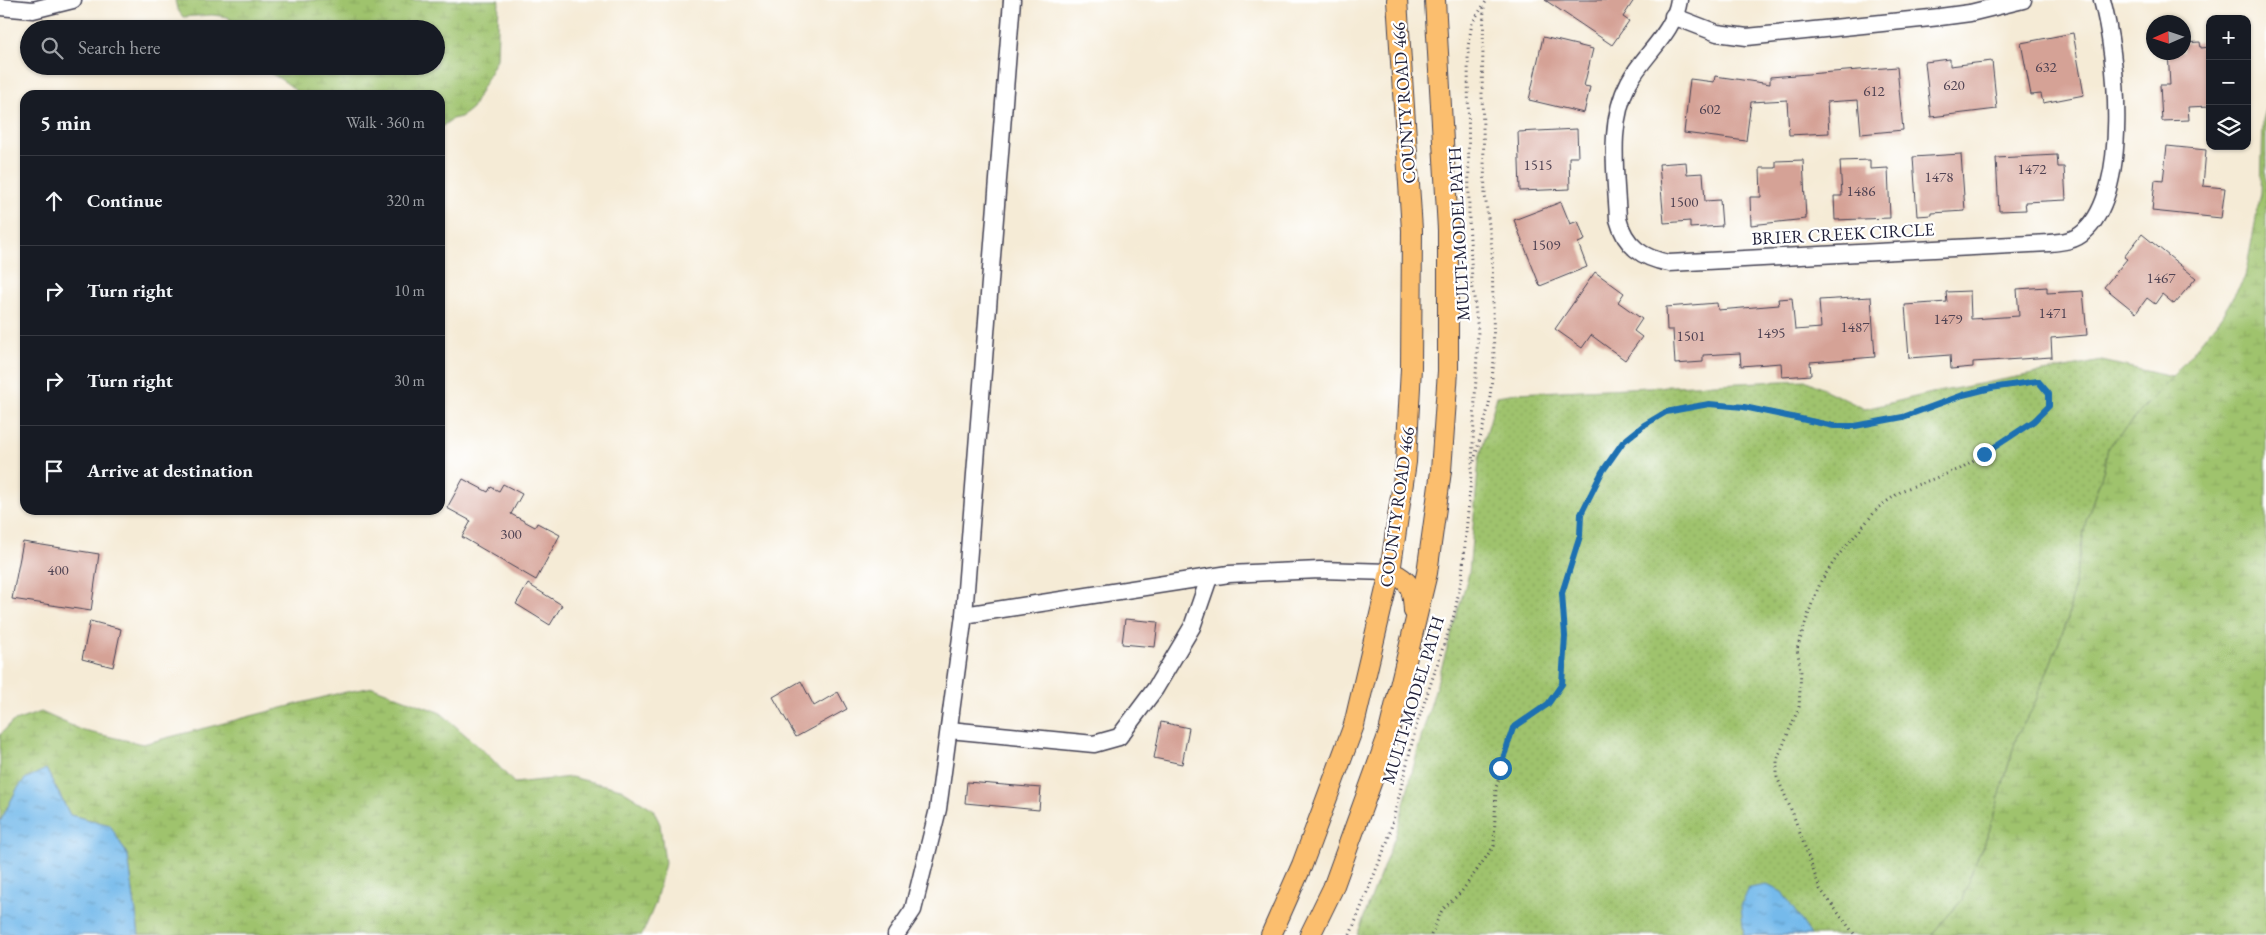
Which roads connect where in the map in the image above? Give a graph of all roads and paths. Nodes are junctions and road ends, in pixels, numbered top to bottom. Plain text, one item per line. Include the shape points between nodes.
1 (73, 0) edge
2 (1012, 0) edge
3 (1397, 0) edge
4 (1435, 0) edge
5 (1487, 0) edge
6 (1679, 0) edge
7 (2023, 0) edge
8 (2102, 0) edge
9 (1484, 5) junction
10 (0, 7) edge
11 (1673, 16) junction
12 (1472, 467) junction
13 (1390, 572) junction
14 (1209, 578) junction
15 (964, 614) junction
16 (1415, 620) junction
17 (949, 730) junction
18 (896, 935) edge
19 (1271, 935) edge
20 (1310, 935) edge
21 (1350, 935) edge
22 (1431, 935) edge
23 (1855, 935) edge

1 - 10 street via 33,10
2 - 15 street
3 - 13 main road, COUNTY ROAD 466 via 1412,230 1411,368 1406,462
4 - 16 main road, COUNTY ROAD 466 via 1448,230 1448,371 1441,471 1427,573
5 - 9 path, MULTI-MODEL PATH
6 - 11 street, BRIER CREEK CIRCLE
7 - 11 street via 1940,18 1747,37 1717,33
8 - 11 street, BRIER CREEK CIRCLE via 2113,59 2117,122 2115,150 2103,206 2084,233 2068,241 2048,243 1669,263 1650,259 1621,232 1615,157 1616,126 1629,82 1666,32
9 - 12 path, MULTI-MODEL PATH via 1482,94 1486,195 1492,248 1494,361 1489,405
9 - 12 path, MULTI-MODEL PATH via 1472,23 1468,47 1469,218 1478,331
12 - 21 path, MULTI-MODEL PATH via 1462,577 1454,615 1416,727 1388,840
13 - 14 street via 1320,570 1229,574
13 - 16 main road via 1404,577 1413,592
13 - 19 main road, COUNTY ROAD 466 via 1354,725 1302,865
14 - 15 street
14 - 17 street via 1192,627 1155,689 1119,737 1094,744
15 - 17 street
16 - 20 main road, COUNTY ROAD 466 via 1388,736 1332,888
17 - 18 street via 938,809 913,910
22 - 23 path via 1442,910 1462,891 1494,846 1496,788 1513,728 1548,704 1562,684 1565,636 1562,593 1580,536 1581,514 1602,472 1623,442 1666,412 1694,406 1744,407 1834,426 1855,426 1903,417 1991,388 2038,381 2049,394 2049,406 2034,421 1960,469 1903,490 1880,507 1857,531 1821,581 1797,649 1799,707 1777,760 1777,777 1820,890

